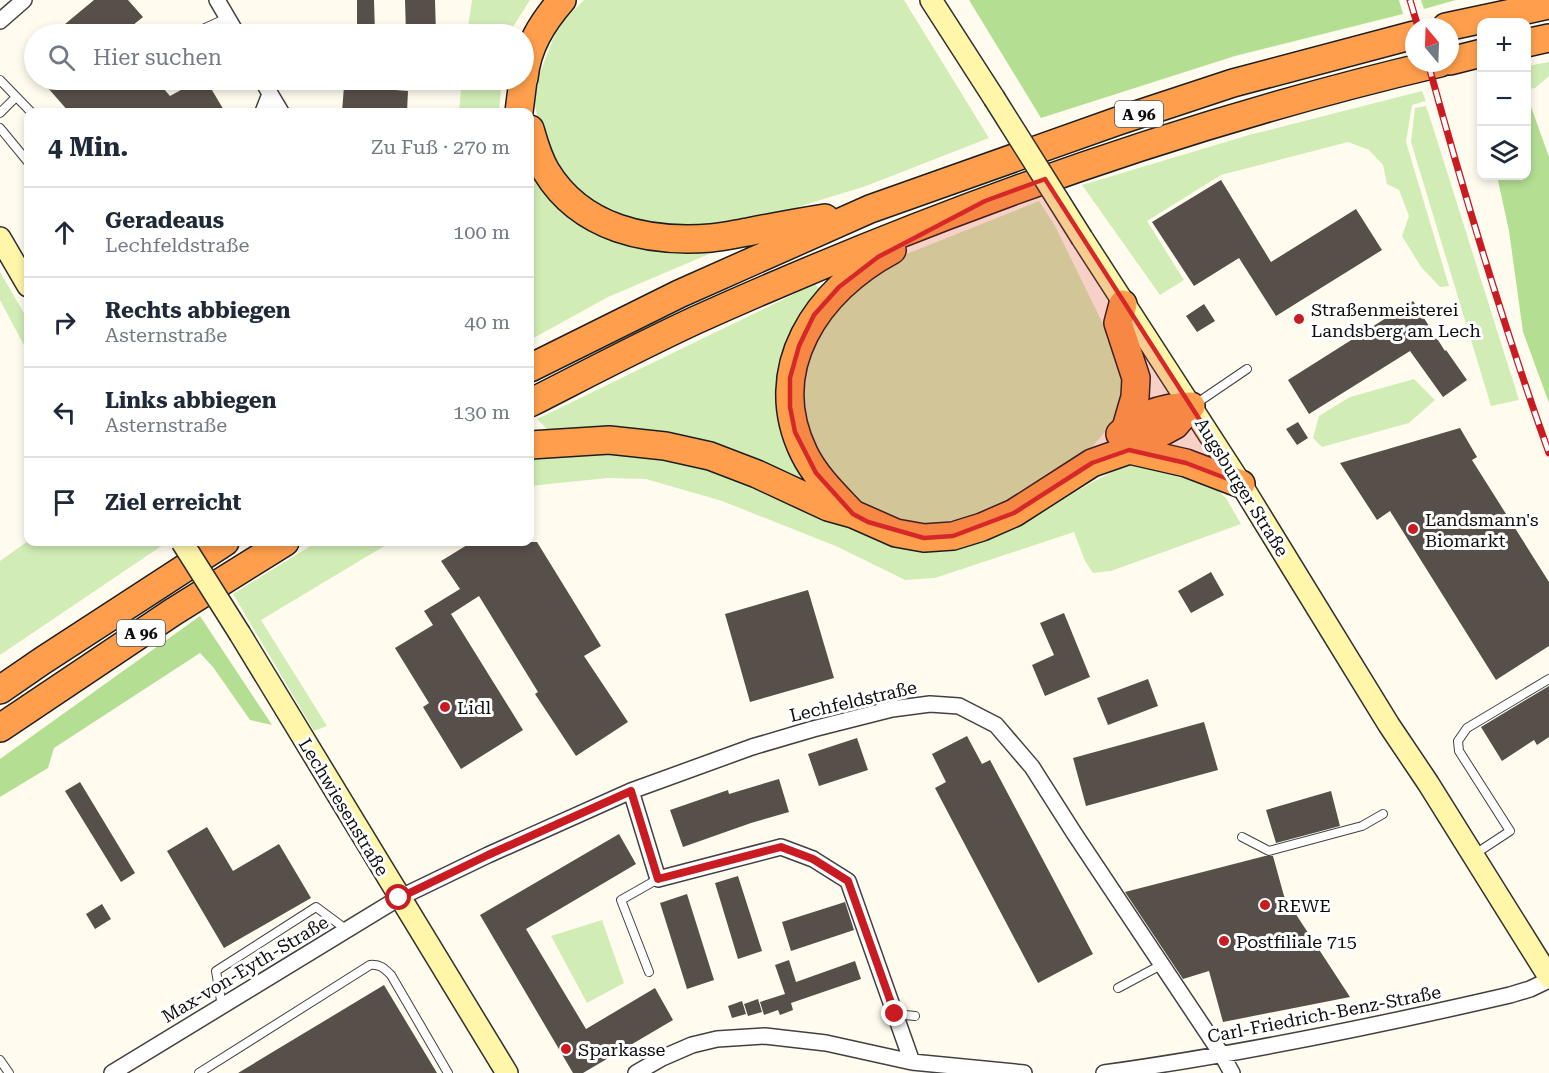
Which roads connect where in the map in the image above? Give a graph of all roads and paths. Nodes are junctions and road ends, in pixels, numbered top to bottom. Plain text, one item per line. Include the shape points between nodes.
1 (24, 0) edge
2 (217, 0) edge
3 (562, 0) edge
4 (931, 0) edge
5 (1549, 5) edge
6 (227, 18) junction
7 (0, 21) edge
8 (214, 24) edge
9 (231, 24) edge
10 (1459, 24) edge
11 (1405, 37) edge
12 (1549, 38) edge
13 (534, 40) edge
14 (1531, 42) edge
15 (1477, 54) edge
16 (1459, 59) edge
17 (1405, 71) edge
18 (0, 80) edge
19 (268, 90) edge
20 (270, 94) junction
21 (16, 97) junction
22 (27, 108) edge
23 (265, 108) edge
24 (279, 108) edge
25 (0, 113) edge
26 (0, 128) edge
27 (534, 144) edge
28 (24, 157) edge
29 (985, 201) junction
30 (870, 209) junction
31 (0, 238) edge
32 (24, 279) edge
33 (1123, 304) junction
34 (534, 366) edge
35 (1247, 369) dead end
36 (534, 401) edge
37 (1191, 406) junction
38 (1127, 439) junction
39 (534, 445) edge
40 (1241, 484) junction
41 (853, 514) junction
42 (185, 546) edge
43 (219, 546) edge
44 (279, 546) edge
45 (1549, 679) edge
46 (0, 690) edge
47 (0, 728) edge
48 (631, 791) junction
49 (1383, 814) dead end
50 (1242, 837) dead end
51 (1473, 855) junction
52 (658, 879) junction
53 (399, 898) junction
54 (347, 930) junction
55 (1161, 965) junction
56 (649, 972) dead end
57 (1549, 978) edge
58 (1118, 988) dead end
59 (222, 1006) junction
60 (895, 1014) junction
61 (915, 1016) dead end
62 (1222, 1055) junction
63 (0, 1060) edge
64 (912, 1062) junction
65 (117, 1072) edge
66 (9, 1073) edge
67 (199, 1073) edge
68 (448, 1073) edge
69 (507, 1073) edge
70 (636, 1073) edge
71 (1024, 1073) edge
72 (1104, 1073) edge
73 (1232, 1073) edge

1 - 7 street
2 - 6 street
3 - 13 highway
4 - 33 main road, Augsburger Straße, bridge
5 - 10 highway
6 - 8 lane
6 - 9 street
11 - 30 highway, A 96 via 1233,83
12 - 14 highway
15 - 16 highway
17 - 29 highway, A 96 via 1243,114 1099,159
18 - 21 lane
19 - 20 street
20 - 23 street
20 - 24 street
21 - 22 lane
21 - 25 lane
26 - 28 lane
27 - 30 highway via 546,171 576,206 596,220 647,236 712,238
29 - 36 highway, A 96 via 695,321
29 - 41 highway via 878,258 839,287 814,315 799,346 790,378 795,432 816,473
30 - 34 highway, A 96 via 679,294
31 - 32 main road
33 - 37 main road, Augsburger Straße
33 - 38 highway via 1118,323 1136,378
35 - 37 lane
37 - 38 highway via 1170,407 1145,416
37 - 40 main road, Augsburger Straße
38 - 40 highway
38 - 41 highway via 1014,513 953,536 924,538 896,533
39 - 41 highway via 609,440 665,446 710,456 822,505
40 - 51 main road, Augsburger Straße
42 - 53 main road, Lechwiesenstraße, bridge
43 - 46 highway, A 96
44 - 47 highway, A 96
45 - 51 lane via 1467,728 1458,741 1459,751 1510,831
48 - 52 street
48 - 53 street, Lechfeldstraße
48 - 55 street, Lechfeldstraße via 813,729 892,709 930,704 959,706 996,725 1032,767
49 - 50 lane via 1362,825 1269,850
51 - 57 main road, Augsburger Straße
52 - 56 lane via 621,900
52 - 60 street via 781,847 813,859 848,881
53 - 54 street, Max-von-Eyth-Straße
53 - 69 main road, Lechwiesenstraße
54 - 59 street, Max-von-Eyth-Straße
54 - 59 lane via 316,907 216,971
55 - 58 lane
55 - 62 street, Lechfeldstraße
57 - 62 street, Carl-Friedrich-Benz-Straße via 1510,995 1370,1028
59 - 65 street, Max-von-Eyth-Straße
60 - 61 lane
60 - 64 street
62 - 72 street, Carl-Friedrich-Benz-Straße
62 - 73 street, Lechfeldstraße
63 - 66 lane
64 - 70 street via 826,1043 765,1036 692,1045
64 - 71 street
67 - 68 lane via 377,964 391,975

